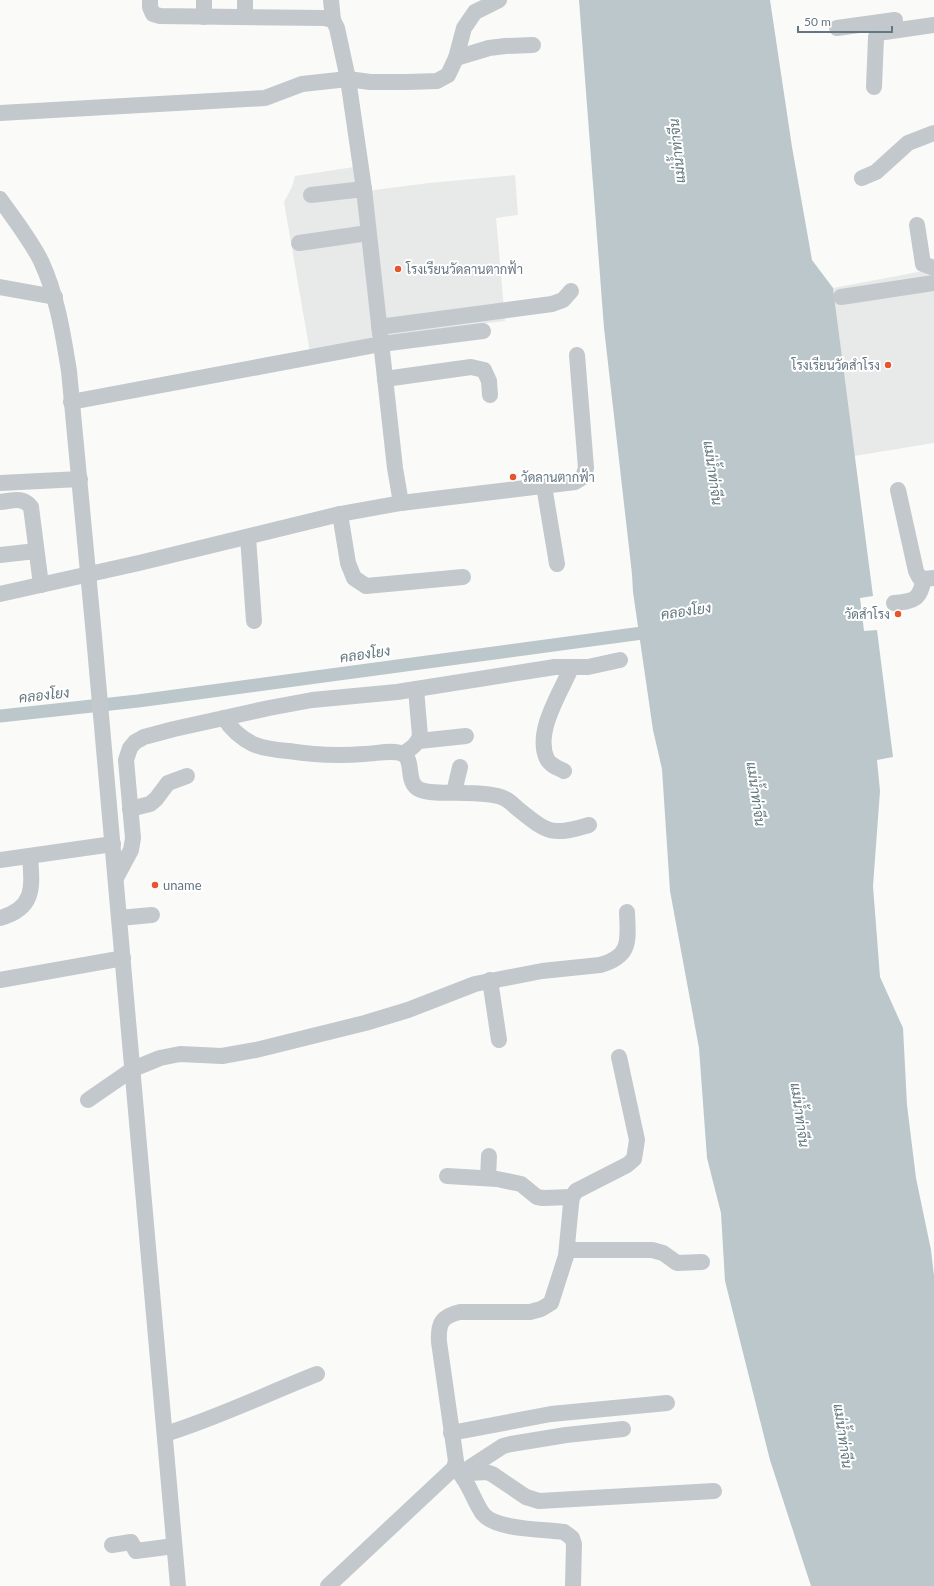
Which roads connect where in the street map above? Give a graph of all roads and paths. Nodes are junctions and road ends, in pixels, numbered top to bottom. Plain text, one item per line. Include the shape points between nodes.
1 (150, 0) edge
2 (204, 0) edge
3 (245, 0) edge
4 (331, 0) edge
5 (499, 0) edge
6 (934, 14) edge
7 (204, 17) junction
8 (245, 17) junction
9 (333, 20) junction
10 (934, 25) edge
11 (836, 28) dead end
12 (533, 45) dead end
13 (456, 58) junction
14 (348, 79) junction
15 (874, 87) dead end
16 (0, 114) edge
17 (934, 133) edge
18 (862, 178) dead end
19 (364, 189) junction
20 (311, 195) dead end
21 (0, 199) edge
22 (917, 225) dead end
23 (368, 233) junction
24 (299, 243) dead end
25 (934, 268) edge
26 (934, 283) edge
27 (0, 287) edge
28 (571, 291) dead end
29 (55, 297) junction
30 (841, 297) dead end
31 (379, 327) junction
32 (483, 331) dead end
33 (381, 344) junction
34 (577, 355) dead end
35 (385, 379) junction
36 (490, 395) dead end
37 (71, 402) junction
38 (80, 479) junction
39 (0, 483) edge
40 (544, 486) junction
41 (898, 490) dead end
42 (0, 502) edge
43 (400, 503) junction
44 (340, 514) junction
45 (248, 537) junction
46 (36, 551) junction
47 (0, 555) edge
48 (557, 564) dead end
49 (88, 574) junction
50 (464, 577) dead end
51 (929, 578) edge
52 (40, 585) junction
53 (0, 594) edge
54 (894, 603) dead end
55 (254, 621) dead end
56 (620, 660) dead end
57 (571, 668) junction
58 (416, 689) junction
59 (224, 718) junction
60 (466, 736) dead end
61 (418, 740) junction
62 (403, 754) junction
63 (460, 767) dead end
64 (564, 771) dead end
65 (187, 776) dead end
66 (454, 792) junction
67 (130, 809) junction
68 (589, 825) dead end
69 (112, 844) junction
70 (30, 856) junction
71 (0, 860) edge
72 (116, 878) junction
73 (627, 912) dead end
74 (152, 915) dead end
75 (0, 918) edge
76 (119, 918) junction
77 (123, 958) junction
78 (0, 980) edge
79 (490, 980) junction
80 (499, 1040) dead end
81 (619, 1057) dead end
82 (133, 1069) junction
83 (88, 1100) dead end
84 (489, 1156) dead end
85 (447, 1176) dead end
86 (488, 1178) junction
87 (572, 1197) junction
88 (567, 1250) junction
89 (702, 1262) dead end
90 (317, 1374) dead end
91 (667, 1403) dead end
92 (622, 1429) dead end
93 (451, 1433) junction
94 (165, 1434) junction
95 (460, 1474) junction
96 (714, 1491) dead end
97 (112, 1545) dead end
98 (174, 1546) junction
99 (178, 1586) edge
100 (328, 1586) edge
101 (573, 1586) edge

1 - 7 street via 153,14
2 - 7 street
3 - 8 street
4 - 9 street
5 - 13 street via 475,12 464,28
6 - 11 street
7 - 8 street
8 - 9 street
9 - 14 street
10 - 15 street via 878,33
12 - 13 street via 489,48
13 - 14 street via 448,75 437,81 392,82
14 - 16 street via 302,84 257,99
14 - 19 street
17 - 18 street via 908,143 876,172
19 - 20 street
19 - 23 street
21 - 29 street via 41,260
22 - 25 street via 923,264
23 - 24 street
23 - 31 street
26 - 30 street
27 - 29 street
28 - 31 street via 563,300 552,304
29 - 37 street via 64,338
31 - 33 street
32 - 33 street
33 - 35 street
33 - 37 street
34 - 40 street via 586,468 583,477 575,482
35 - 36 street via 471,367 484,370 489,381
35 - 43 street
37 - 38 street
38 - 39 street
38 - 49 street
40 - 43 street
40 - 48 street
41 - 51 street via 916,571 919,577
42 - 46 street via 21,499 31,507
43 - 44 street
44 - 45 street
44 - 50 street via 348,563 354,578 366,586
45 - 49 street
45 - 55 street
46 - 47 street
46 - 52 street
49 - 52 street
49 - 69 street
51 - 54 street via 915,600
52 - 53 street
56 - 57 street
57 - 58 street via 555,667
57 - 64 street via 545,725 544,745 547,759 553,766
58 - 59 street via 312,700
58 - 61 street via 420,736
59 - 62 street via 231,728 253,744 268,749 331,755 392,752
59 - 67 street via 144,737 135,742 126,760
60 - 61 street
61 - 62 street
62 - 66 street via 408,759 411,782 418,789 429,792
63 - 66 street
65 - 67 street via 168,783 150,804
66 - 68 street via 508,799 543,828 557,832 567,832
67 - 72 street via 133,838 131,850
69 - 70 street
69 - 72 street
70 - 71 street
70 - 75 street via 32,888 28,898 17,912
72 - 76 street
73 - 79 street via 628,937 625,949 615,960 600,965
74 - 76 street
76 - 77 street
77 - 78 street
77 - 82 street
79 - 80 street
79 - 82 street via 408,1010 256,1050 222,1056 171,1055
81 - 87 street via 636,1140 634,1159 576,1191
82 - 83 street
82 - 94 street
84 - 86 street
85 - 86 street
86 - 87 street via 521,1184 537,1197
87 - 88 street
88 - 89 street via 652,1250 677,1264
88 - 93 street via 553,1300 548,1306 530,1312 460,1312 449,1314 442,1320 438,1342
90 - 94 street via 219,1416
91 - 93 street via 551,1414
92 - 95 street via 503,1446
93 - 95 street
94 - 98 street
95 - 96 street via 492,1474 526,1497 539,1501
95 - 100 street
95 - 101 street via 489,1519 505,1525 564,1532 572,1538
97 - 98 street via 131,1542 136,1551
98 - 99 street

